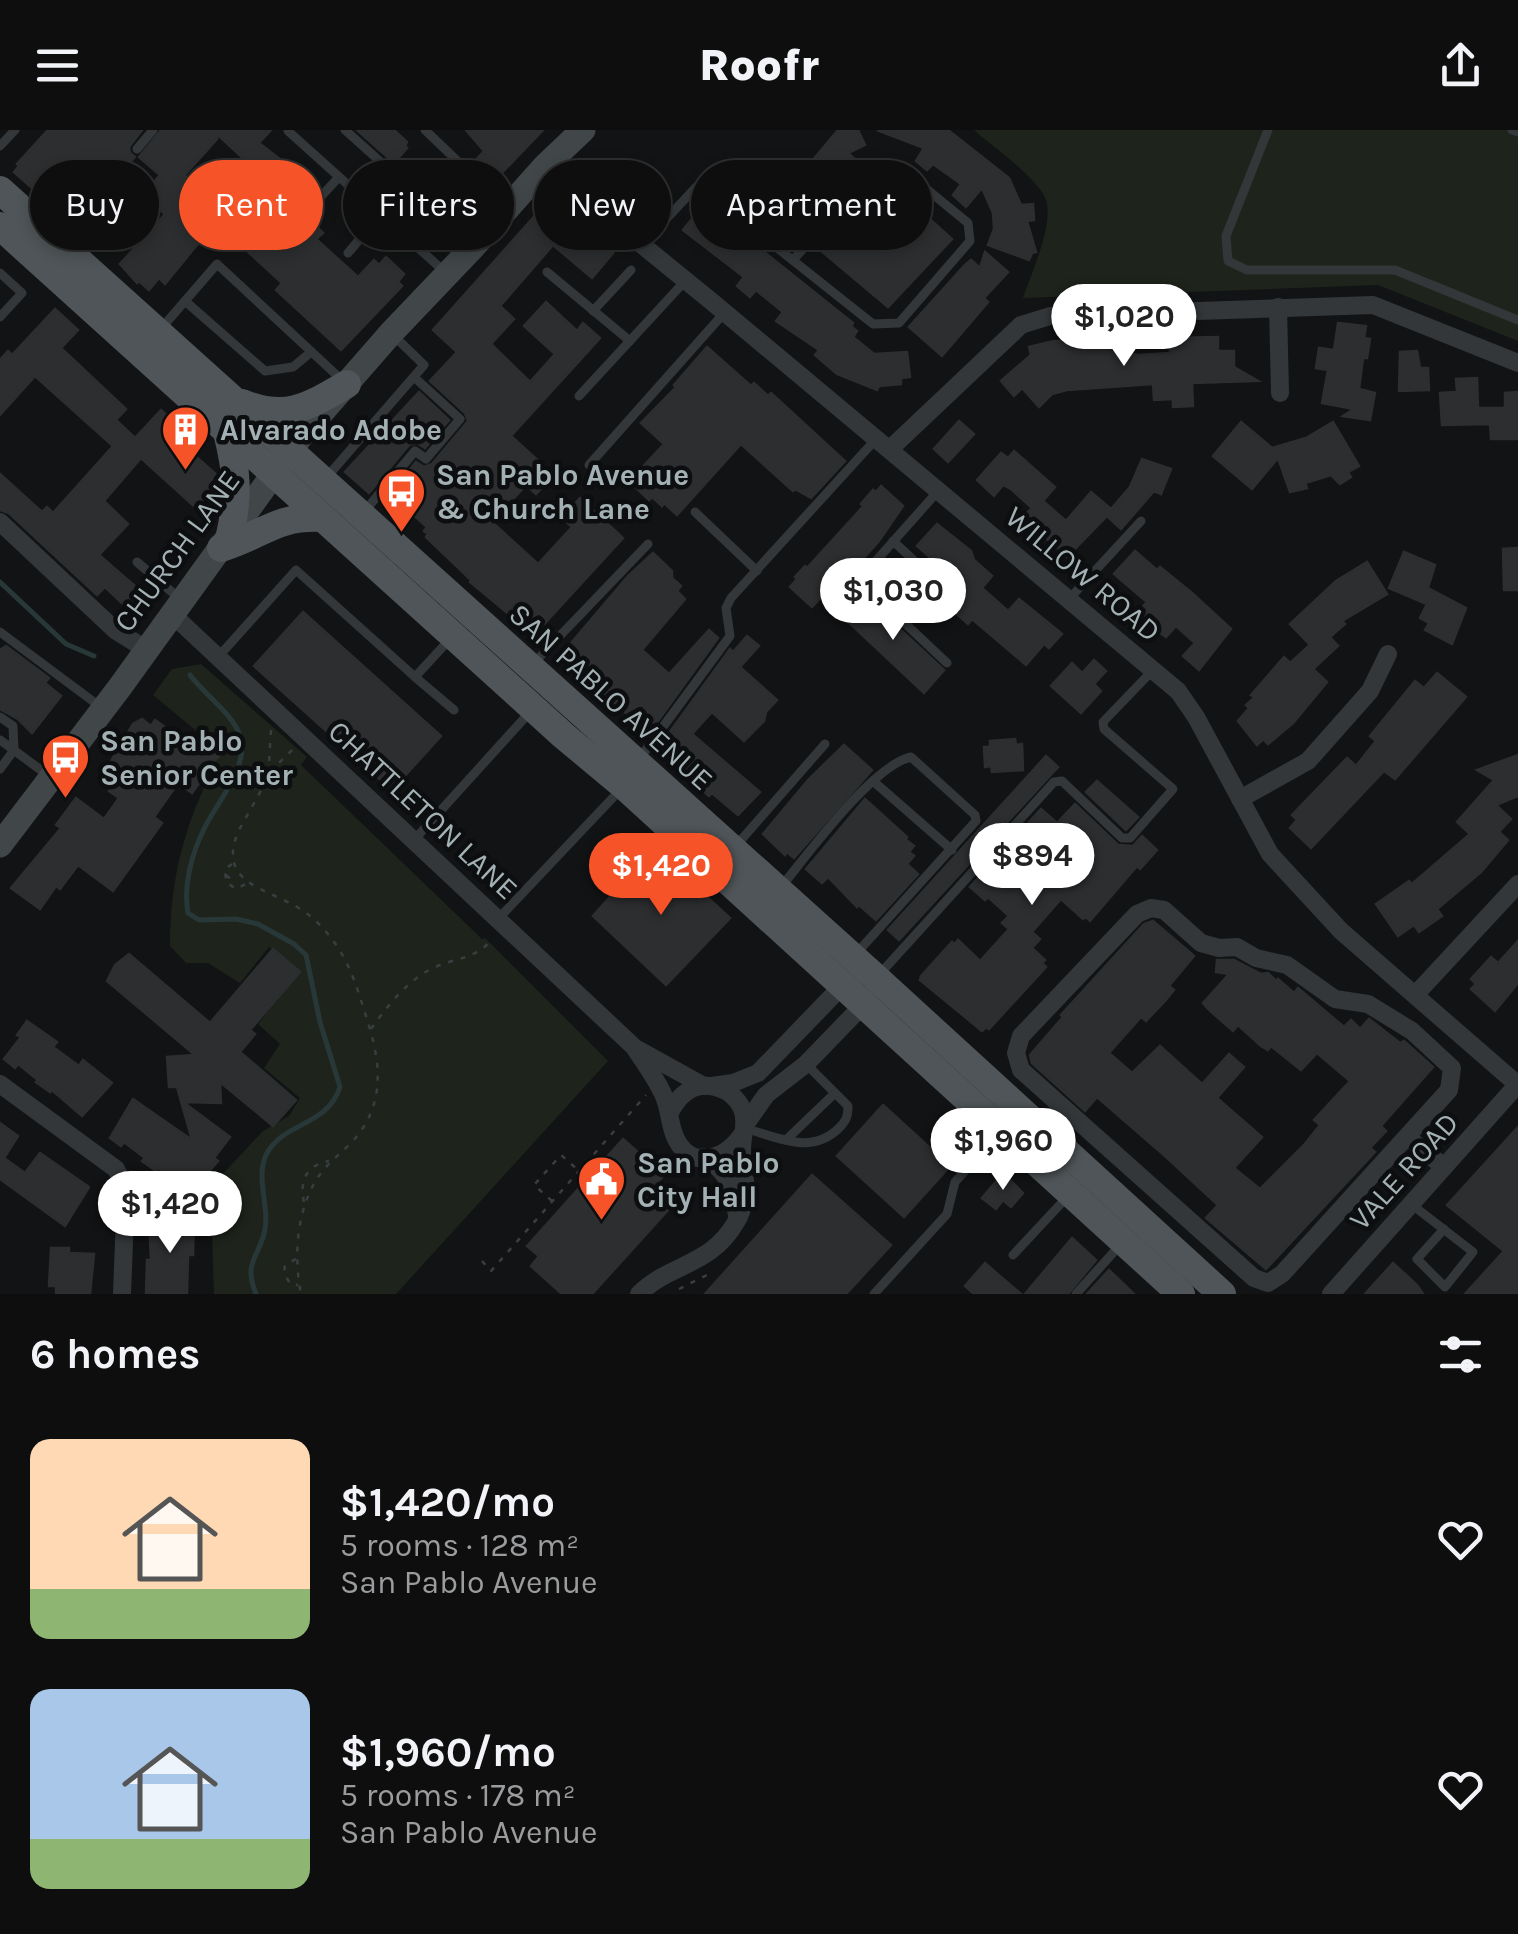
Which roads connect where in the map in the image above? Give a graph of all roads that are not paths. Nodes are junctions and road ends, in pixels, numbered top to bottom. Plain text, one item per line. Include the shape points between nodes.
1 (15, 130) edge
2 (153, 130) edge
3 (345, 130) edge
4 (425, 130) edge
5 (1268, 130) edge
6 (288, 132) edge
7 (576, 132) edge
8 (0, 146) edge
9 (137, 149) dead end
10 (378, 160) edge
11 (457, 160) edge
12 (550, 160) edge
13 (339, 177) junction
14 (534, 178) edge
15 (343, 181) edge
16 (0, 190) edge
17 (323, 194) edge
18 (514, 201) edge
19 (671, 213) edge
20 (0, 226) edge
21 (85, 250) edge
22 (351, 250) edge
23 (421, 250) edge
24 (470, 250) edge
25 (649, 250) edge
26 (348, 253) dead end
27 (794, 260) junction
28 (68, 270) junction
29 (631, 270) dead end
30 (0, 272) edge
31 (547, 272) dead end
32 (447, 274) junction
33 (686, 280) junction
34 (185, 301) junction
35 (1278, 308) junction
36 (593, 311) junction
37 (725, 312) junction
38 (0, 317) edge
39 (1518, 320) edge
40 (157, 333) junction
41 (391, 333) junction
42 (630, 341) junction
43 (312, 352) junction
44 (1518, 362) edge
45 (414, 377) junction
46 (346, 384) junction
47 (1280, 393) dead end
48 (579, 396) dead end
49 (237, 401) junction
50 (227, 432) junction
51 (883, 444) junction
52 (291, 450) junction
53 (589, 465) dead end
54 (273, 474) junction
55 (324, 480) junction
56 (938, 490) junction
57 (696, 512) dead end
58 (362, 514) junction
59 (322, 518) junction
60 (1141, 521) dead end
61 (0, 522) edge
62 (225, 541) junction
63 (893, 541) junction
64 (648, 544) dead end
65 (137, 562) dead end
66 (758, 571) junction
67 (951, 595) dead end
68 (1070, 598) junction
69 (178, 608) junction
70 (0, 632) edge
71 (453, 636) junction
72 (147, 650) junction
73 (1388, 654) dead end
74 (219, 656) junction
75 (947, 663) dead end
76 (1154, 669) junction
77 (538, 674) junction
78 (415, 677) junction
79 (533, 708) junction
80 (103, 709) junction
81 (454, 710) dead end
82 (0, 717) edge
83 (0, 740) edge
84 (825, 744) dead end
85 (14, 750) junction
86 (0, 769) edge
87 (630, 775) junction
88 (51, 778) junction
89 (873, 781) junction
90 (1240, 799) junction
91 (414, 840) junction
92 (0, 846) edge
93 (732, 850) junction
94 (952, 850) junction
95 (1518, 884) edge
96 (777, 891) junction
97 (752, 905) junction
98 (498, 919) junction
99 (852, 958) junction
100 (876, 978) junction
101 (1416, 994) junction
102 (852, 996) junction
103 (634, 1046) junction
104 (806, 1064) junction
105 (0, 1084) edge
106 (1518, 1085) edge
107 (707, 1086) junction
108 (835, 1093) junction
109 (670, 1112) junction
110 (744, 1128) junction
111 (1001, 1131) junction
112 (1408, 1138) junction
113 (786, 1140) junction
114 (703, 1158) junction
115 (1444, 1167) junction
116 (1070, 1194) junction
117 (1412, 1204) junction
118 (738, 1220) junction
119 (1444, 1229) junction
120 (1123, 1242) junction
121 (1013, 1255) dead end
122 (122, 1294) edge
123 (639, 1294) edge
124 (874, 1294) edge
125 (1076, 1294) edge
126 (1182, 1294) edge
127 (1222, 1294) edge
128 (1331, 1294) edge

1 - 8 lane
2 - 9 lane
3 - 10 lane
4 - 11 lane
5 - 39 lane via 1226,236 1228,261 1248,270 1396,270
6 - 13 lane
7 - 12 street, CHURCH LANE
13 - 15 lane
13 - 17 lane
14 - 18 street, CHURCH LANE
16 - 28 main road, SAN PABLO AVENUE
19 - 27 lane via 698,185
20 - 28 main road, SAN PABLO AVENUE
21 - 28 lane
22 - 26 lane
23 - 32 lane
24 - 32 street, CHURCH LANE
25 - 33 street, WILLOW ROAD
27 - 27 lane via 873,324 899,322 970,241 968,223 896,164 875,168
28 - 40 main road, SAN PABLO AVENUE via 133,331
28 - 50 main road, SAN PABLO AVENUE
29 - 36 lane
30 - 38 lane via 22,293
31 - 36 lane
32 - 41 street, CHURCH LANE
33 - 37 street, WILLOW ROAD
33 - 42 lane
34 - 40 lane
34 - 43 lane via 265,372 293,367
34 - 43 lane via 218,264
35 - 44 street via 1373,305
35 - 47 street
35 - 51 street via 1050,316 1021,325
36 - 42 lane
37 - 51 street, WILLOW ROAD
37 - 53 lane
40 - 49 main road, SAN PABLO AVENUE
41 - 45 lane via 424,365
41 - 46 street, CHURCH LANE
42 - 48 lane
43 - 46 lane
45 - 55 lane
45 - 58 lane via 460,419 426,460 415,450
46 - 49 main road via 289,412 268,414
46 - 52 street, CHURCH LANE
49 - 52 main road, SAN PABLO AVENUE
50 - 54 main road, SAN PABLO AVENUE
50 - 62 main road via 238,497
51 - 56 street, WILLOW ROAD
51 - 66 lane
52 - 54 street, CHURCH LANE
52 - 55 main road, SAN PABLO AVENUE
54 - 59 main road, SAN PABLO AVENUE
54 - 62 street, CHURCH LANE
55 - 58 main road, SAN PABLO AVENUE
56 - 63 lane
56 - 68 street, WILLOW ROAD
57 - 66 lane
58 - 77 main road, SAN PABLO AVENUE
59 - 62 main road via 285,519 252,538
59 - 71 main road, SAN PABLO AVENUE
60 - 68 lane
61 - 72 street via 115,630
62 - 69 street, CHURCH LANE
63 - 67 lane
63 - 75 lane via 859,580
64 - 77 lane
65 - 69 lane
66 - 87 lane via 726,608 730,636
68 - 76 street, WILLOW ROAD
69 - 72 street, CHURCH LANE
69 - 74 street, CHATTLETON LANE
70 - 80 lane
71 - 77 main road via 464,633 486,645 524,678 535,682
71 - 78 lane
71 - 79 main road, SAN PABLO AVENUE
72 - 80 street, CHURCH LANE
73 - 90 street via 1370,691 1308,761
74 - 78 lane via 296,570
74 - 91 street, CHATTLETON LANE
76 - 90 street, WILLOW ROAD via 1196,718
76 - 100 lane via 1104,722 1104,729 1173,789 1130,838 1122,838 1062,781 1054,782
77 - 87 main road, SAN PABLO AVENUE
78 - 81 lane
79 - 87 main road, SAN PABLO AVENUE
79 - 91 lane
80 - 88 street, CHURCH LANE
82 - 85 lane via 13,726
83 - 85 lane
84 - 93 lane
85 - 86 lane
85 - 88 lane
87 - 93 main road, SAN PABLO AVENUE
87 - 97 main road, SAN PABLO AVENUE
87 - 98 lane
88 - 92 street, CHURCH LANE
89 - 94 lane
89 - 94 lane via 911,757 975,815
89 - 96 lane
90 - 101 street, WILLOW ROAD via 1270,854 1341,930
91 - 98 street, CHATTLETON LANE
93 - 96 main road, SAN PABLO AVENUE
94 - 99 lane
95 - 101 street
96 - 97 lane
96 - 99 main road, SAN PABLO AVENUE
97 - 102 main road, SAN PABLO AVENUE
98 - 103 street, CHATTLETON LANE
99 - 100 main road, SAN PABLO AVENUE
100 - 102 street
100 - 102 street
100 - 127 main road, SAN PABLO AVENUE
101 - 106 street, WILLOW ROAD
102 - 104 street
102 - 107 street via 758,1072
102 - 111 main road, SAN PABLO AVENUE
103 - 107 street, CHATTLETON LANE
103 - 109 street, CHATTLETON LANE
104 - 108 lane
104 - 110 street via 766,1095
105 - 122 street via 116,1169 126,1190
106 - 115 street, VALE ROAD
107 - 109 street via 683,1094
107 - 110 street via 731,1093 744,1113
108 - 113 lane
108 - 113 lane via 848,1106 844,1123 830,1137 817,1143
109 - 114 street via 682,1148
110 - 113 lane
110 - 114 street via 728,1152
110 - 118 street via 746,1192
111 - 116 main road, SAN PABLO AVENUE
111 - 124 lane via 955,1182 947,1214
112 - 112 street via 1268,1284 1021,1070 1016,1053 1021,1036 1137,914 1164,910 1201,943 1237,946 1287,965 1335,999 1368,1004 1412,1031 1452,1068 1449,1090
112 - 115 street
114 - 118 street via 725,1172
115 - 117 street, VALE ROAD
116 - 120 main road, SAN PABLO AVENUE
116 - 121 lane
117 - 119 lane
117 - 128 street, VALE ROAD
118 - 123 street via 717,1248 655,1278
119 - 119 lane via 1473,1252 1445,1287 1417,1259
120 - 125 lane
120 - 126 main road, SAN PABLO AVENUE

